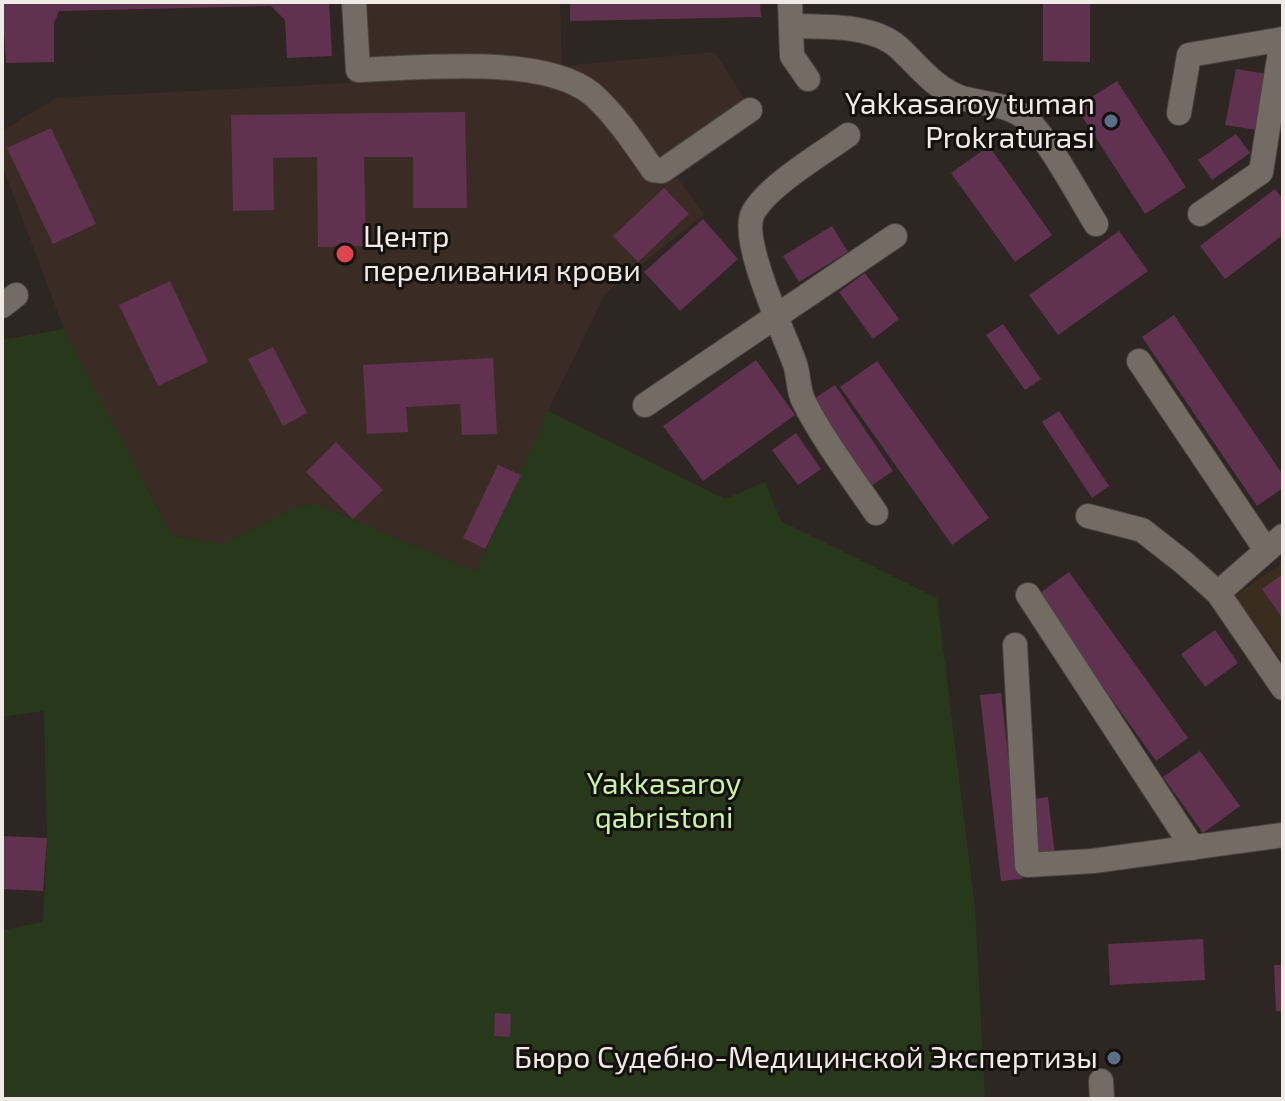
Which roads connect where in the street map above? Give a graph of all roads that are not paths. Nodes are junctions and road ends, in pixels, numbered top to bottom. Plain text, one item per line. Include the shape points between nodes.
1 (354, 2) edge
2 (791, 14) edge
3 (1283, 39) edge
4 (808, 79) dead end
5 (750, 110) dead end
6 (1179, 113) dead end
7 (848, 135) dead end
8 (1200, 214) dead end
9 (1096, 224) dead end
10 (895, 236) dead end
11 (778, 315) junction
12 (1139, 361) dead end
13 (645, 405) dead end
14 (876, 513) dead end
15 (1088, 516) dead end
16 (1274, 543) edge
17 (1218, 593) junction
18 (1028, 595) dead end
19 (1015, 645) dead end
20 (1283, 688) edge
21 (1283, 835) edge
22 (1193, 848) junction

1 - 5 lane via 358,70 506,69 572,81 628,134 653,170 662,171
2 - 4 lane via 792,56
2 - 9 lane via 852,27 895,44 930,80 959,97 1022,115
3 - 6 lane via 1189,55
3 - 8 lane via 1261,172
7 - 11 lane via 764,197 751,216 757,267
10 - 11 lane
11 - 13 lane
11 - 14 lane via 801,395
12 - 16 lane
15 - 17 lane via 1142,530
16 - 17 lane
17 - 20 lane
18 - 22 lane
19 - 22 lane via 1027,865
21 - 22 lane

